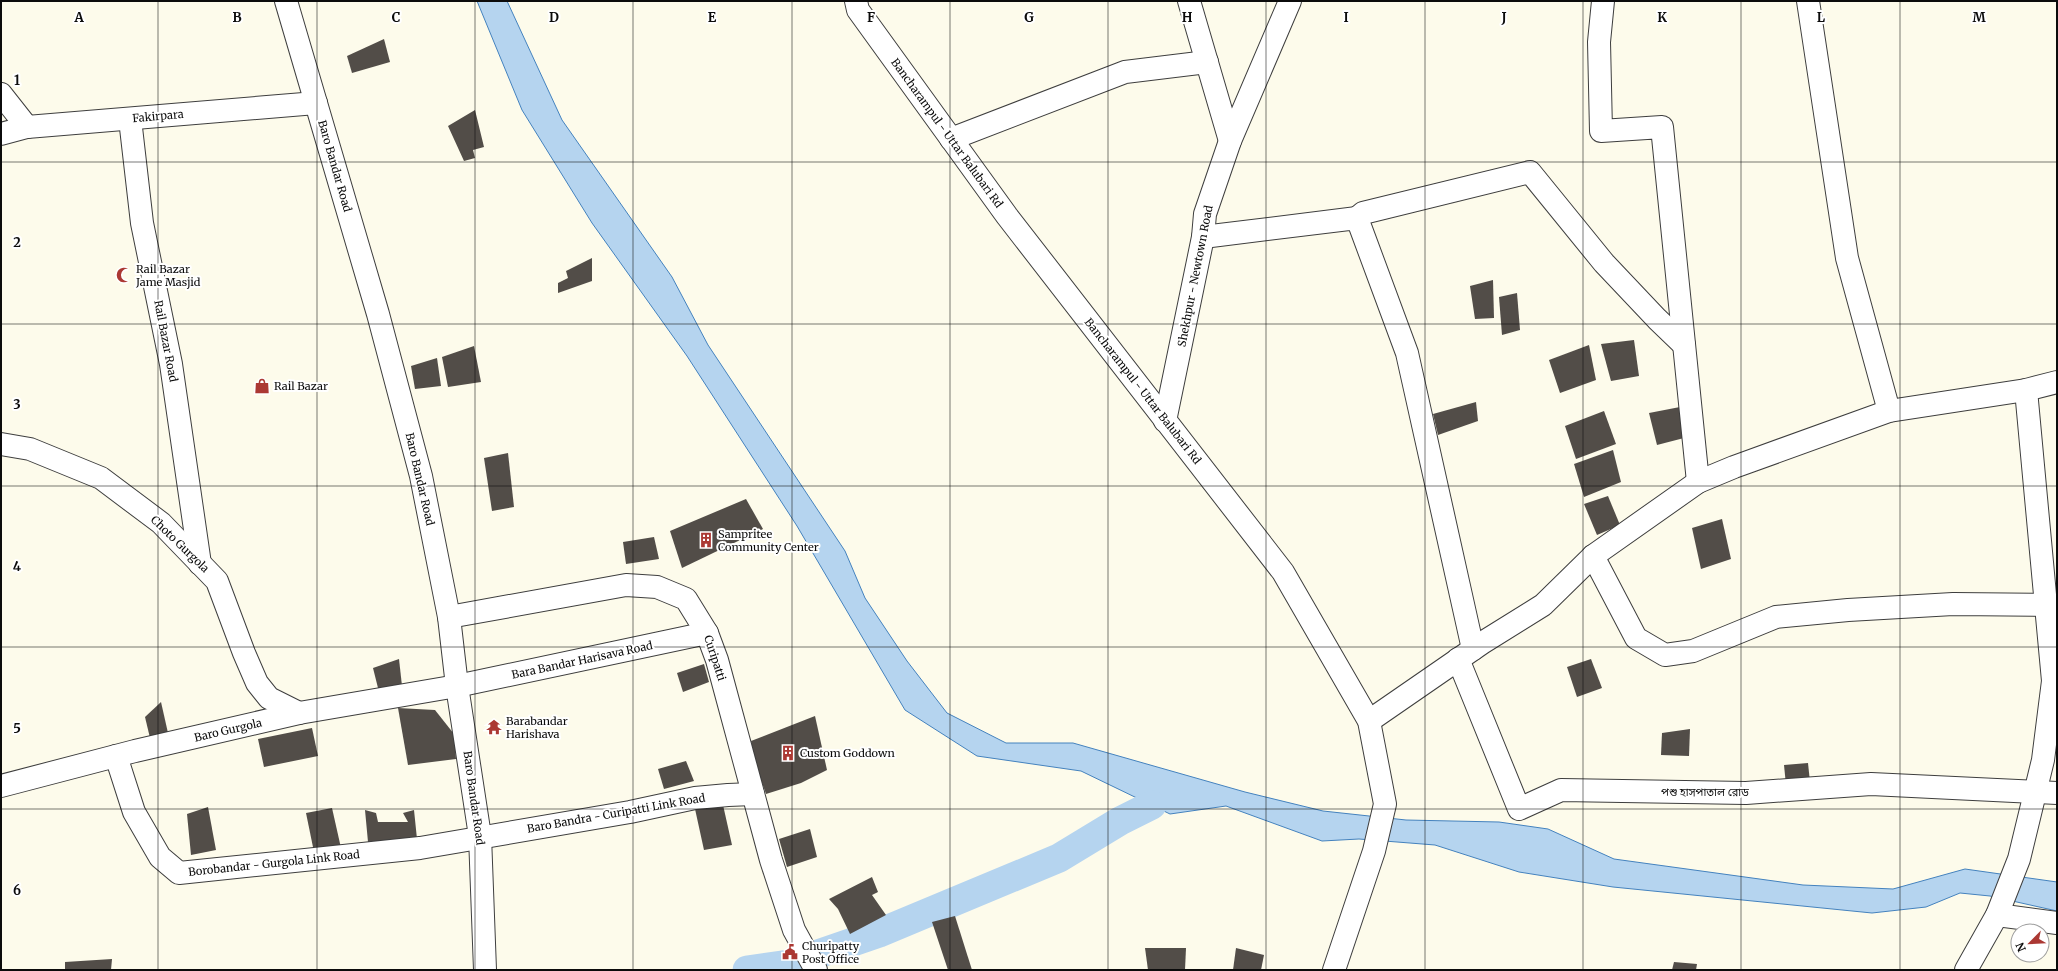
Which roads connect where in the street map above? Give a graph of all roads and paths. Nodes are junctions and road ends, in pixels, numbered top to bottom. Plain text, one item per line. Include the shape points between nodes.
1 (286, 1) edge
2 (856, 1) edge
3 (1189, 1) edge
4 (1290, 1) edge
5 (1603, 1) edge
6 (1808, 1) edge
7 (1207, 62) junction
8 (1, 94) edge
9 (316, 103) junction
10 (130, 119) junction
11 (28, 127) junction
12 (1, 134) edge
13 (952, 139) junction
14 (1230, 141) junction
15 (1357, 218) junction
16 (1203, 237) junction
17 (1684, 345) junction
18 (2057, 382) edge
19 (2026, 390) junction
20 (1889, 411) junction
21 (1165, 421) junction
22 (1, 444) edge
23 (1698, 482) junction
24 (1593, 556) junction
25 (200, 564) junction
26 (2052, 606) edge
27 (449, 617) junction
28 (707, 633) junction
29 (1466, 654) junction
30 (457, 686) junction
31 (299, 714) junction
32 (1369, 720) junction
33 (116, 756) junction
34 (1, 786) edge
35 (2036, 791) junction
36 (2057, 793) edge
37 (753, 794) junction
38 (480, 836) junction
39 (1998, 911) junction
40 (2057, 923) edge
41 (485, 970) edge
42 (816, 970) edge
43 (1334, 970) edge
44 (1966, 970) edge

1 - 9 street, Baro Bandar Road
2 - 13 street, Bancharampul - Uttar Balubari Rd via 858,10
3 - 7 street
4 - 14 street, Shekhpur - Newtown Road
5 - 17 street via 1599,42 1601,131 1662,127
6 - 20 street via 1847,258
7 - 13 street via 1125,72
7 - 14 street
8 - 11 street
9 - 10 street, Fakirpara
9 - 27 street, Baro Bandar Road via 378,314 421,476
10 - 11 street, Fakirpara
10 - 25 street, Rail Bazar Road via 142,223 171,364
11 - 12 street, Fakirpara
13 - 21 street, Bancharampul - Uttar Balubari Rd via 1007,216
14 - 16 street, Shekhpur - Newtown Road via 1205,214
15 - 16 street
15 - 17 street via 1363,213 1530,172 1604,263
15 - 29 street via 1408,353
16 - 21 street, Shekhpur - Newtown Road
17 - 23 street
18 - 19 street
19 - 20 street
19 - 26 street
20 - 23 street
21 - 32 street, Bancharampul - Uttar Balubari Rd via 1283,572
22 - 25 street, Choto Gurgola via 30,448 101,478 161,523
23 - 24 street
24 - 26 street via 1636,638 1665,655 1693,651 1776,617 1946,604
24 - 29 street via 1543,605
25 - 31 street, Choto Gurgola via 217,581 257,683 269,698
26 - 35 street via 2053,681 2043,760
27 - 28 street, Curipatti via 626,585 657,587 686,599
27 - 30 street, Baro Bandar Road
28 - 30 street, Bara Bandar Harisava Road
28 - 37 street, Curipatti via 717,660
29 - 32 street
29 - 35 street, পশু হাসপাতাল রোড via 1519,809 1561,790 1746,793 1871,784
30 - 31 street, Baro Gurgola
30 - 38 street, Baro Bandar Road
31 - 33 street, Baro Gurgola
32 - 43 street, Bancharampul - Uttar Balubari Rd via 1385,804 1374,851
33 - 34 street, Baro Gurgola
33 - 38 street, Borobandar - Gurgola Link Road via 134,812 160,857 178,873 420,848
35 - 36 street, পশু হাসপাতাল রোড
35 - 39 street via 2019,859
37 - 38 street, Baro Bandra - Curipatti Link Road via 695,798 630,812
37 - 42 street, Curipatti via 794,930
38 - 41 street, Baro Bandar Road
39 - 40 street
39 - 44 street

